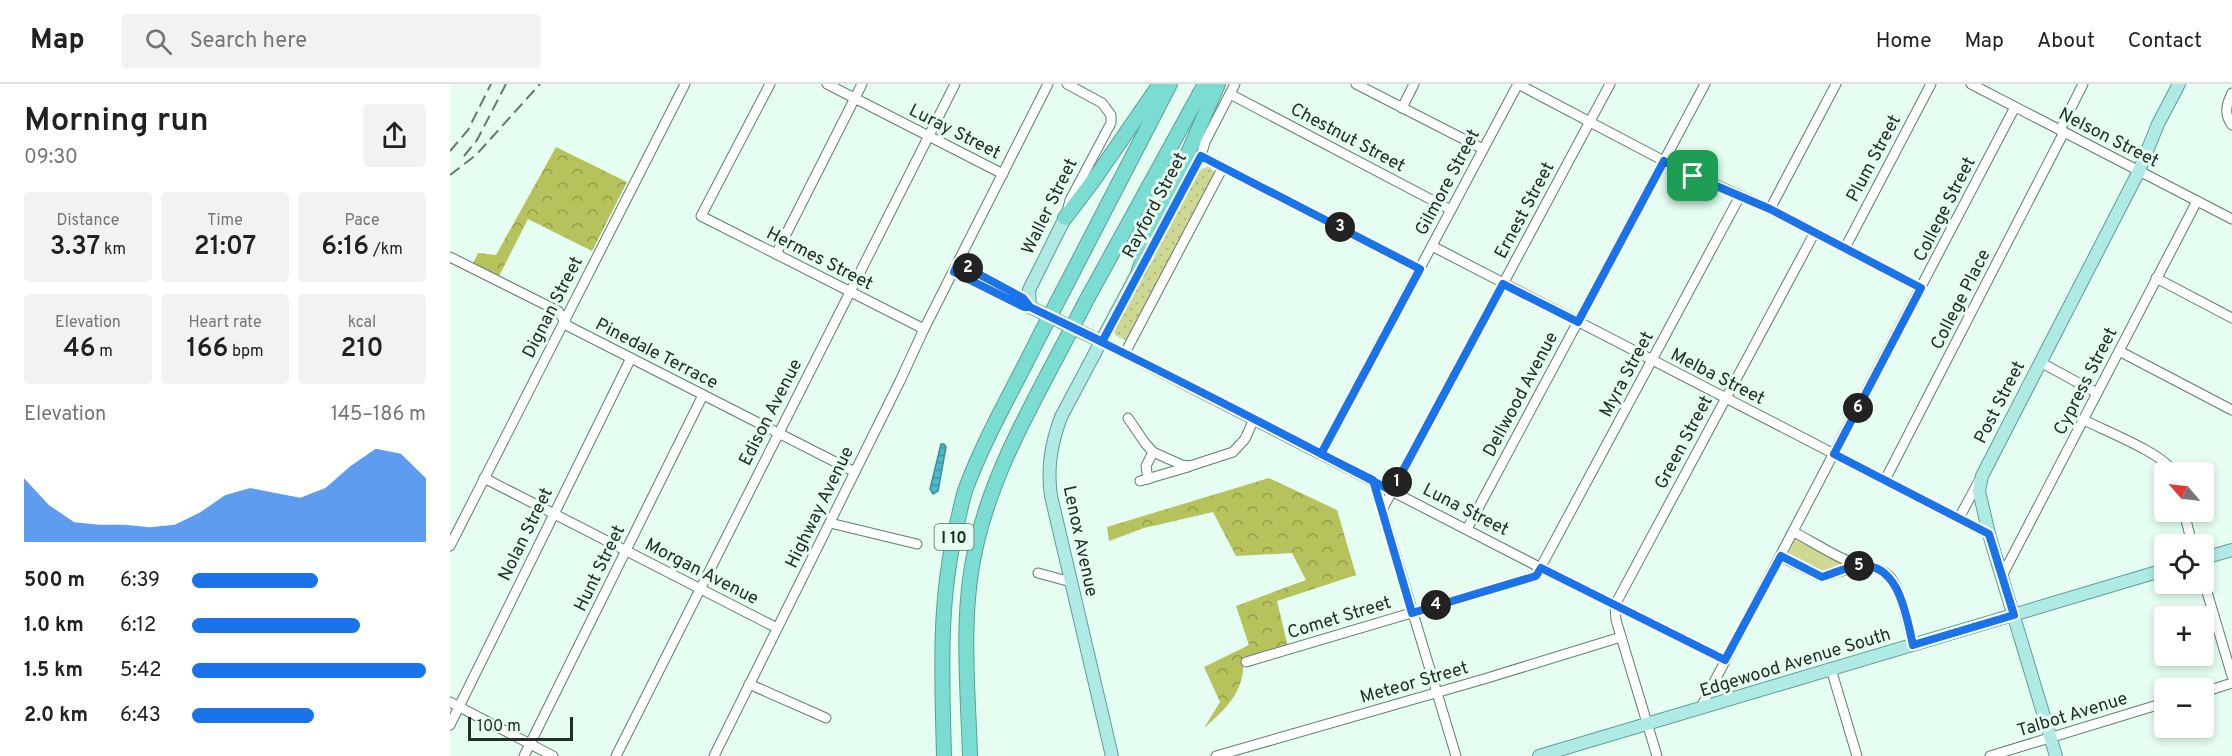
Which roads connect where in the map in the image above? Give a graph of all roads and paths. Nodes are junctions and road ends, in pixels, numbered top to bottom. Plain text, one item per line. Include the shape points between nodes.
1 (685, 84) edge
2 (770, 84) edge
3 (827, 84) edge
4 (862, 84) edge
5 (955, 84) edge
6 (1048, 84) edge
7 (1067, 84) edge
8 (1160, 84) edge
9 (1170, 84) edge
10 (1205, 84) edge
11 (1218, 84) edge
12 (1235, 84) edge
13 (1356, 84) edge
14 (1414, 84) edge
15 (1518, 84) edge
16 (1610, 84) edge
17 (1705, 84) edge
18 (1836, 84) edge
19 (1931, 84) edge
20 (1971, 84) edge
21 (2083, 84) edge
22 (2179, 84) edge
23 (1987, 88) edge
24 (2232, 93) edge
25 (1230, 94) junction
26 (855, 98) junction
27 (2015, 107) junction
28 (1402, 108) junction
29 (1589, 123) junction
30 (2232, 125) edge
31 (2062, 131) junction
32 (928, 136) junction
33 (1483, 149) junction
34 (1201, 156) junction
35 (1664, 161) junction
36 (1223, 167) junction
37 (2139, 171) junction
38 (1003, 174) junction
39 (1740, 196) junction
40 (2197, 201) junction
41 (1770, 209) junction
42 (1451, 210) junction
43 (1065, 218) junction
44 (2232, 219) edge
45 (1815, 232) junction
46 (1432, 246) junction
47 (1845, 248) junction
48 (776, 254) junction
49 (450, 257) edge
50 (956, 268) junction
51 (1420, 269) junction
52 (1139, 270) junction
53 (2156, 278) junction
54 (1503, 284) junction
55 (1921, 288) junction
56 (849, 291) junction
57 (1030, 307) junction
58 (564, 318) junction
59 (2232, 318) edge
60 (1578, 322) junction
61 (924, 329) junction
62 (1102, 342) junction
63 (2119, 351) junction
64 (1125, 353) junction
65 (631, 358) junction
66 (1652, 360) junction
67 (2040, 362) junction
68 (2097, 393) junction
69 (703, 394) junction
70 (1725, 399) junction
71 (2232, 410) edge
72 (1128, 418) dead end
73 (1254, 419) junction
74 (2084, 420) junction
75 (778, 432) junction
76 (1153, 452) junction
77 (1321, 454) junction
78 (1834, 454) junction
79 (2165, 462) edge
80 (1190, 466) junction
81 (855, 472) junction
82 (1982, 476) junction
83 (484, 478) junction
84 (1373, 480) junction
85 (1885, 480) junction
86 (1392, 491) junction
87 (1382, 510) junction
88 (553, 513) junction
89 (1959, 518) junction
90 (830, 523) junction
91 (1467, 529) junction
92 (1794, 532) junction
93 (1989, 534) junction
94 (918, 544) dead end
95 (450, 546) edge
96 (2232, 550) edge
97 (626, 551) junction
98 (2214, 555) edge
99 (1781, 556) junction
100 (1859, 566) junction
101 (1541, 568) junction
102 (1038, 573) dead end
103 (2154, 573) edge
104 (2002, 576) junction
105 (1071, 582) junction
106 (700, 588) junction
107 (2208, 594) edge
108 (1615, 605) junction
109 (1412, 613) junction
110 (2014, 615) junction
111 (777, 628) junction
112 (1621, 637) junction
113 (1913, 645) junction
114 (1725, 660) junction
115 (1246, 662) dead end
116 (1831, 669) junction
117 (2232, 676) edge
118 (2232, 683) edge
119 (749, 684) junction
120 (2214, 689) edge
121 (1436, 693) junction
122 (454, 705) edge
123 (2154, 707) edge
124 (1700, 709) junction
125 (826, 718) dead end
126 (1647, 724) junction
127 (450, 725) edge
128 (2050, 737) junction
129 (530, 744) junction
130 (524, 756) edge
131 (553, 756) edge
132 (616, 756) edge
133 (714, 756) edge
134 (944, 756) edge
135 (970, 756) edge
136 (1112, 756) edge
137 (1216, 756) edge
138 (1456, 756) edge
139 (1539, 756) edge
140 (1657, 756) edge
141 (1857, 756) edge
142 (1990, 756) edge
143 (2056, 756) edge

1 - 58 street, Dignan Street
2 - 48 street, Hermes Street via 701,216
3 - 26 street, Luray Street
4 - 26 street
5 - 32 street, Edison Avenue
6 - 38 street
7 - 43 street, Waller Street via 1102,103 1111,114 1111,123 1070,200
8 - 43 highway
9 - 134 highway, I 10, bridge via 965,490 947,568 944,600
10 - 135 highway, I 10, bridge via 1012,443 986,510 969,590 966,634
11 - 52 highway
12 - 25 street, Rayford Street
13 - 28 street
14 - 28 street
15 - 29 street
15 - 33 street, Gilmore Street
16 - 29 street, Ernest Street
17 - 35 street, Dellwood Avenue
18 - 41 street
19 - 47 street, Plum Street
20 - 23 street, Nelson Street
21 - 31 street
22 - 37 main road, Post Street
23 - 27 street, Nelson Street
24 - 30 street via 2226,108
25 - 34 street, Rayford Street
25 - 42 street, Chestnut Street
26 - 32 street, Luray Street
26 - 48 street
27 - 31 street, Nelson Street
27 - 55 street, College Street
28 - 33 street
29 - 35 street
29 - 54 street, Ernest Street
31 - 37 street, Nelson Street
31 - 85 street, College Place
32 - 38 street, Luray Street
32 - 56 street, Edison Avenue
33 - 42 street, Gilmore Street
34 - 36 street
34 - 52 street, Rayford Street
35 - 39 street
35 - 60 street, Dellwood Avenue
36 - 51 street
36 - 64 street
37 - 40 street, Nelson Street
37 - 67 main road, Post Street
38 - 50 street
39 - 41 street
39 - 66 street, Myra Street
40 - 44 street, Nelson Street
40 - 53 street, Cypress Street
41 - 45 street
42 - 46 street, Gilmore Street
43 - 57 main road, Waller Street via 1029,290
45 - 47 street
45 - 70 street, Green Street
46 - 51 street, Gilmore Street
46 - 54 street, Melba Street
47 - 55 street
48 - 56 street, Hermes Street
49 - 58 street, Pinedale Terrace via 558,311
50 - 57 street, Luna Street
50 - 61 street, Highway Avenue
51 - 77 street, Gilmore Street
52 - 62 main road, Rayford Street
53 - 59 street
53 - 63 street, Cypress Street
54 - 60 street, Melba Street
54 - 86 street, Ernest Street
55 - 78 street, College Street
56 - 61 street, Hermes Street
56 - 75 street, Edison Avenue
57 - 62 main road, Luna Street
58 - 65 street, Pinedale Terrace via 568,326
58 - 83 street, Dignan Street
60 - 66 street, Melba Street
60 - 91 street, Dellwood Avenue
61 - 81 street, Highway Avenue
62 - 64 street, Luna Street
62 - 105 main road, Lenox Avenue via 1061,417 1050,455 1051,496
63 - 68 street, Cypress Street
63 - 71 street
64 - 73 street, Luna Street
65 - 69 street, Pinedale Terrace
65 - 88 street, Nolan Street
66 - 70 street, Melba Street
66 - 101 street, Myra Street
67 - 68 street
67 - 82 main road, Post Street
68 - 74 street, Cypress Street
69 - 75 street, Pinedale Terrace
69 - 97 street, Hunt Street
70 - 78 street, Melba Street
70 - 108 street, Green Street
72 - 76 street
73 - 77 street, Luna Street
73 - 80 street via 1233,452
74 - 79 street
74 - 104 street, Cypress Street
75 - 81 street, Pinedale Terrace
75 - 106 street, Edison Avenue
76 - 80 street
76 - 80 street via 1144,480
77 - 84 street, Luna Street
78 - 85 street, Melba Street
78 - 92 street, College Street
81 - 90 street, Highway Avenue
82 - 89 street
82 - 93 main road, Post Street via 1979,491
83 - 88 street, Morgan Avenue
83 - 95 street, Dignan Street
84 - 86 street, Luna Street
84 - 87 street
85 - 89 street, Melba Street
86 - 87 street, Ernest Street
86 - 91 street, Luna Street
87 - 109 street
88 - 97 street, Morgan Avenue
88 - 122 street, Nolan Street
89 - 93 street, Melba Street
90 - 94 street
90 - 111 street, Highway Avenue
91 - 101 street, Luna Street
92 - 99 street, College Street
92 - 100 street
93 - 104 main road, Post Street
96 - 98 main road
97 - 106 street, Morgan Avenue
97 - 129 street, Hunt Street
99 - 100 street via 1822,577
99 - 114 street, College Street
100 - 113 street via 1881,570 1892,579
101 - 108 street, Luna Street
101 - 109 street, Comet Street via 1536,576
102 - 105 street
103 - 110 main road, Edgewood Avenue South
104 - 110 main road, Post Street
105 - 136 main road, Lenox Avenue
106 - 111 street, Morgan Avenue
106 - 132 street, Edison Avenue
107 - 117 street
108 - 112 street
108 - 114 street, Luna Street
109 - 115 street, Comet Street
109 - 121 street
110 - 113 main road, Edgewood Avenue South
110 - 128 main road, Post Street
111 - 119 street, Highway Avenue
112 - 121 street, Meteor Street
112 - 126 street
113 - 116 main road, Edgewood Avenue South
114 - 124 street, College Street
116 - 124 main road, Edgewood Avenue South
116 - 141 street
118 - 120 street
119 - 125 street
119 - 133 street, Highway Avenue
121 - 137 street, Meteor Street
121 - 138 street
122 - 127 street, Nolan Street
122 - 129 street
123 - 128 street, Talbot Avenue
124 - 126 main road, Edgewood Avenue South
126 - 139 main road, Edgewood Avenue South
126 - 140 street
128 - 142 street, Talbot Avenue
128 - 143 main road, Post Street
129 - 130 street, Hunt Street
129 - 131 street

